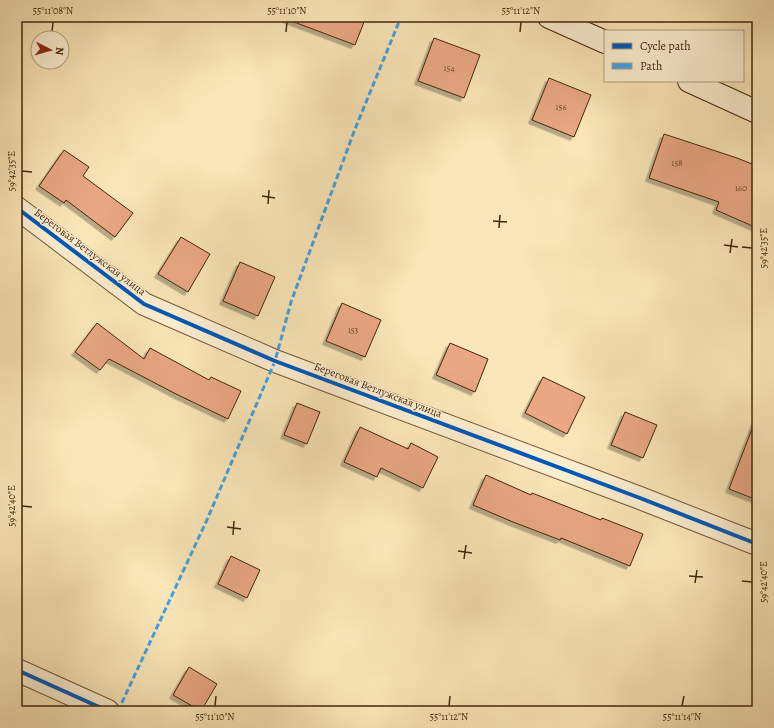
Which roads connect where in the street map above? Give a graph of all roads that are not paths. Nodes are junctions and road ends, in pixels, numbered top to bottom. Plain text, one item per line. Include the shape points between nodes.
1 (549, 17) edge
2 (604, 42) edge
3 (691, 82) edge
4 (757, 112) edge
5 (17, 208) edge
6 (757, 544) edge
7 (17, 670) edge
8 (108, 711) edge

1 - 2 street
3 - 4 street
5 - 6 street, Береговая Ветлужская улица via 144,304 275,361
7 - 8 street

